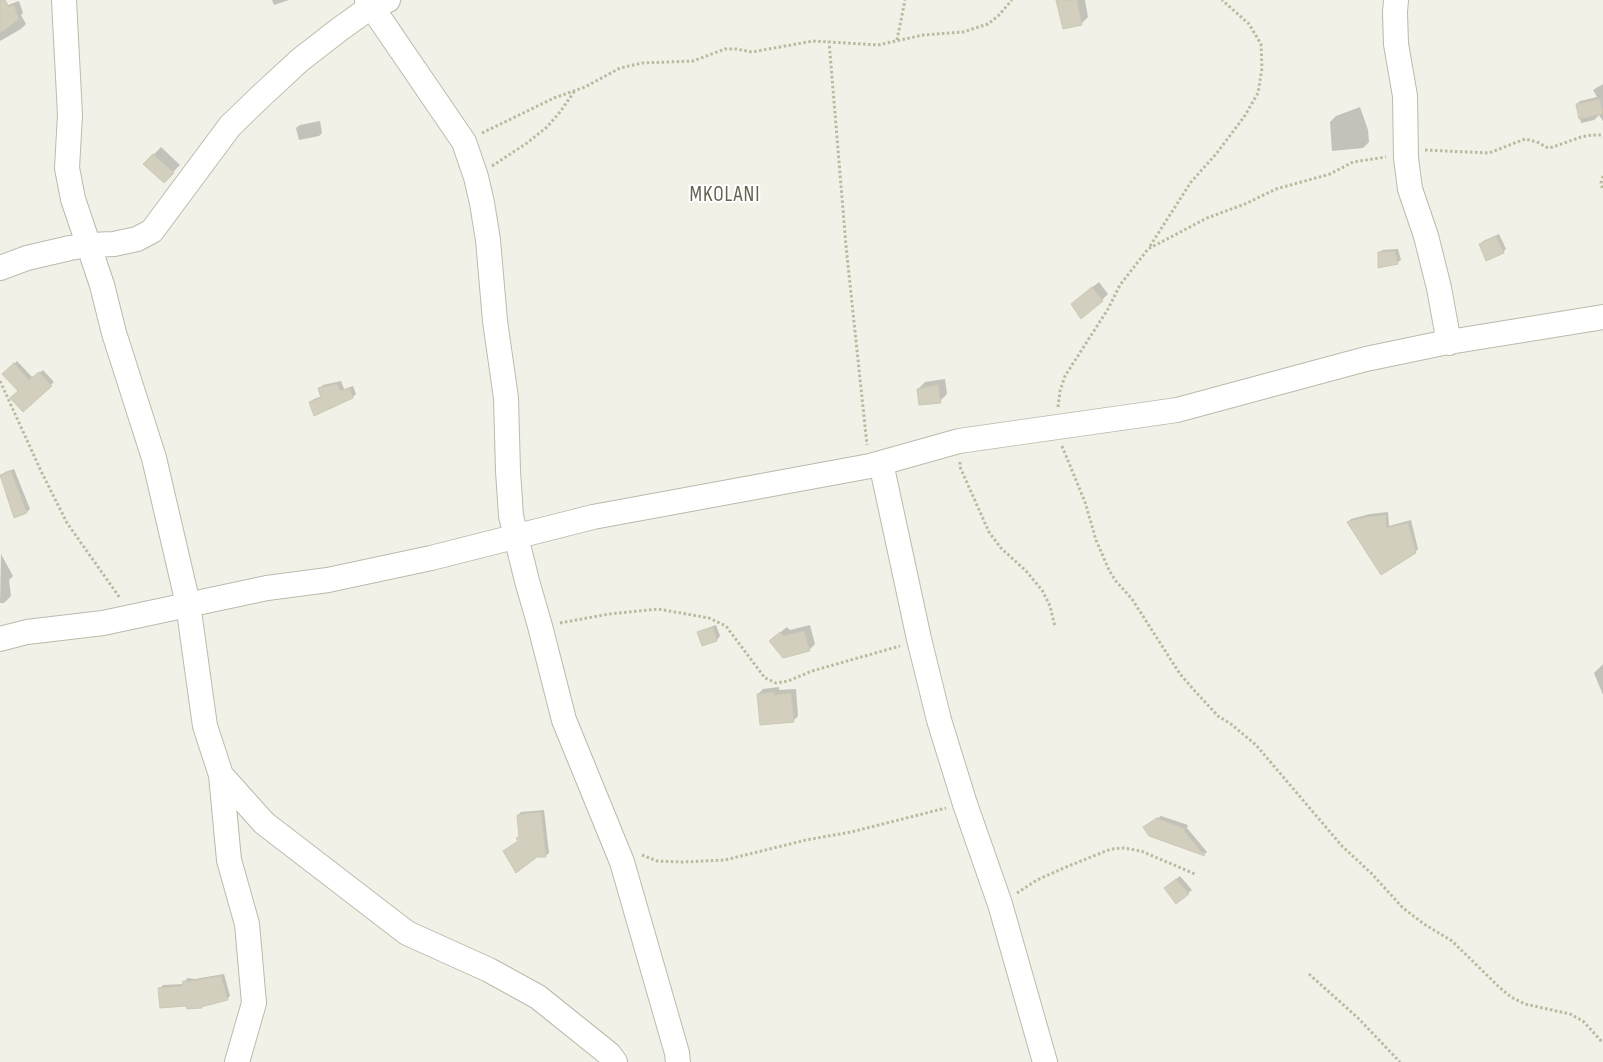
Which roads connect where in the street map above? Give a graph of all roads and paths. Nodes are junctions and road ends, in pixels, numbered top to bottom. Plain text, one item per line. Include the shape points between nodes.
1 (64, 0) edge
2 (905, 0) edge
3 (1012, 0) edge
4 (1222, 0) edge
5 (1396, 0) edge
6 (376, 2) edge
7 (897, 40) junction
8 (829, 41) junction
9 (575, 92) junction
10 (1603, 135) edge
11 (464, 142) junction
12 (1406, 154) junction
13 (1603, 176) edge
14 (476, 177) junction
15 (1603, 190) edge
16 (89, 245) junction
17 (1148, 248) junction
18 (0, 268) edge
19 (1603, 317) edge
20 (1449, 343) junction
21 (0, 380) edge
22 (1060, 426) junction
23 (959, 441) junction
24 (876, 464) junction
25 (517, 537) junction
26 (188, 604) junction
27 (133, 617) junction
28 (540, 626) junction
29 (1055, 627) dead end
30 (0, 638) edge
31 (920, 639) junction
32 (221, 775) junction
33 (965, 804) junction
34 (616, 845) junction
35 (1195, 874) dead end
36 (1000, 904) junction
37 (1308, 974) dead end
38 (1603, 1043) edge
39 (237, 1062) edge
40 (615, 1062) edge
41 (678, 1062) edge
42 (1045, 1062) edge
43 (1400, 1062) edge

1 - 16 street via 70,115 67,168 73,199
2 - 7 path
3 - 7 path via 998,16 976,29
4 - 17 path via 1249,24 1261,44 1258,93 1244,117 1191,182
5 - 12 street via 1396,44 1405,96
6 - 11 street
6 - 16 street via 300,60 230,126 152,231 137,239
7 - 8 path via 878,45
8 - 9 path via 752,52 725,49 693,60 620,68
8 - 24 path via 866,436
9 - 11 path via 554,98
9 - 14 path via 553,120 527,143
10 - 12 path via 1581,137 1548,148 1525,139 1489,153
11 - 14 street
12 - 17 path via 1353,162 1330,174 1276,189 1207,218
12 - 20 street via 1410,189 1426,236
13 - 15 path
14 - 25 street via 488,240 494,321 506,398 511,516
16 - 18 street via 27,258
16 - 26 street via 154,458
17 - 22 path via 1120,285 1065,376 1058,404
19 - 20 street
20 - 22 street via 1366,359 1177,410
21 - 27 path via 68,523
22 - 23 street
22 - 38 path via 1064,453 1109,570 1194,690 1218,716 1256,745 1342,846 1403,908 1452,941 1511,997 1525,1004 1570,1014 1583,1021
23 - 24 street
23 - 29 path via 960,467 989,532 1042,590
24 - 25 street via 593,517
24 - 31 street
25 - 26 street via 328,580
25 - 28 street
26 - 27 street
26 - 32 street via 205,726
27 - 30 street
28 - 31 path via 658,609 700,616 726,626 765,678 776,683
28 - 34 street via 564,720
31 - 33 street via 939,720
32 - 39 street via 229,860 247,924 254,1004
32 - 40 street via 264,822 407,933 489,970 538,997
33 - 34 path via 725,860 657,861
33 - 36 street
34 - 41 street
35 - 36 path via 1141,852 1111,849 1037,880
36 - 42 street
37 - 43 path via 1358,1018

